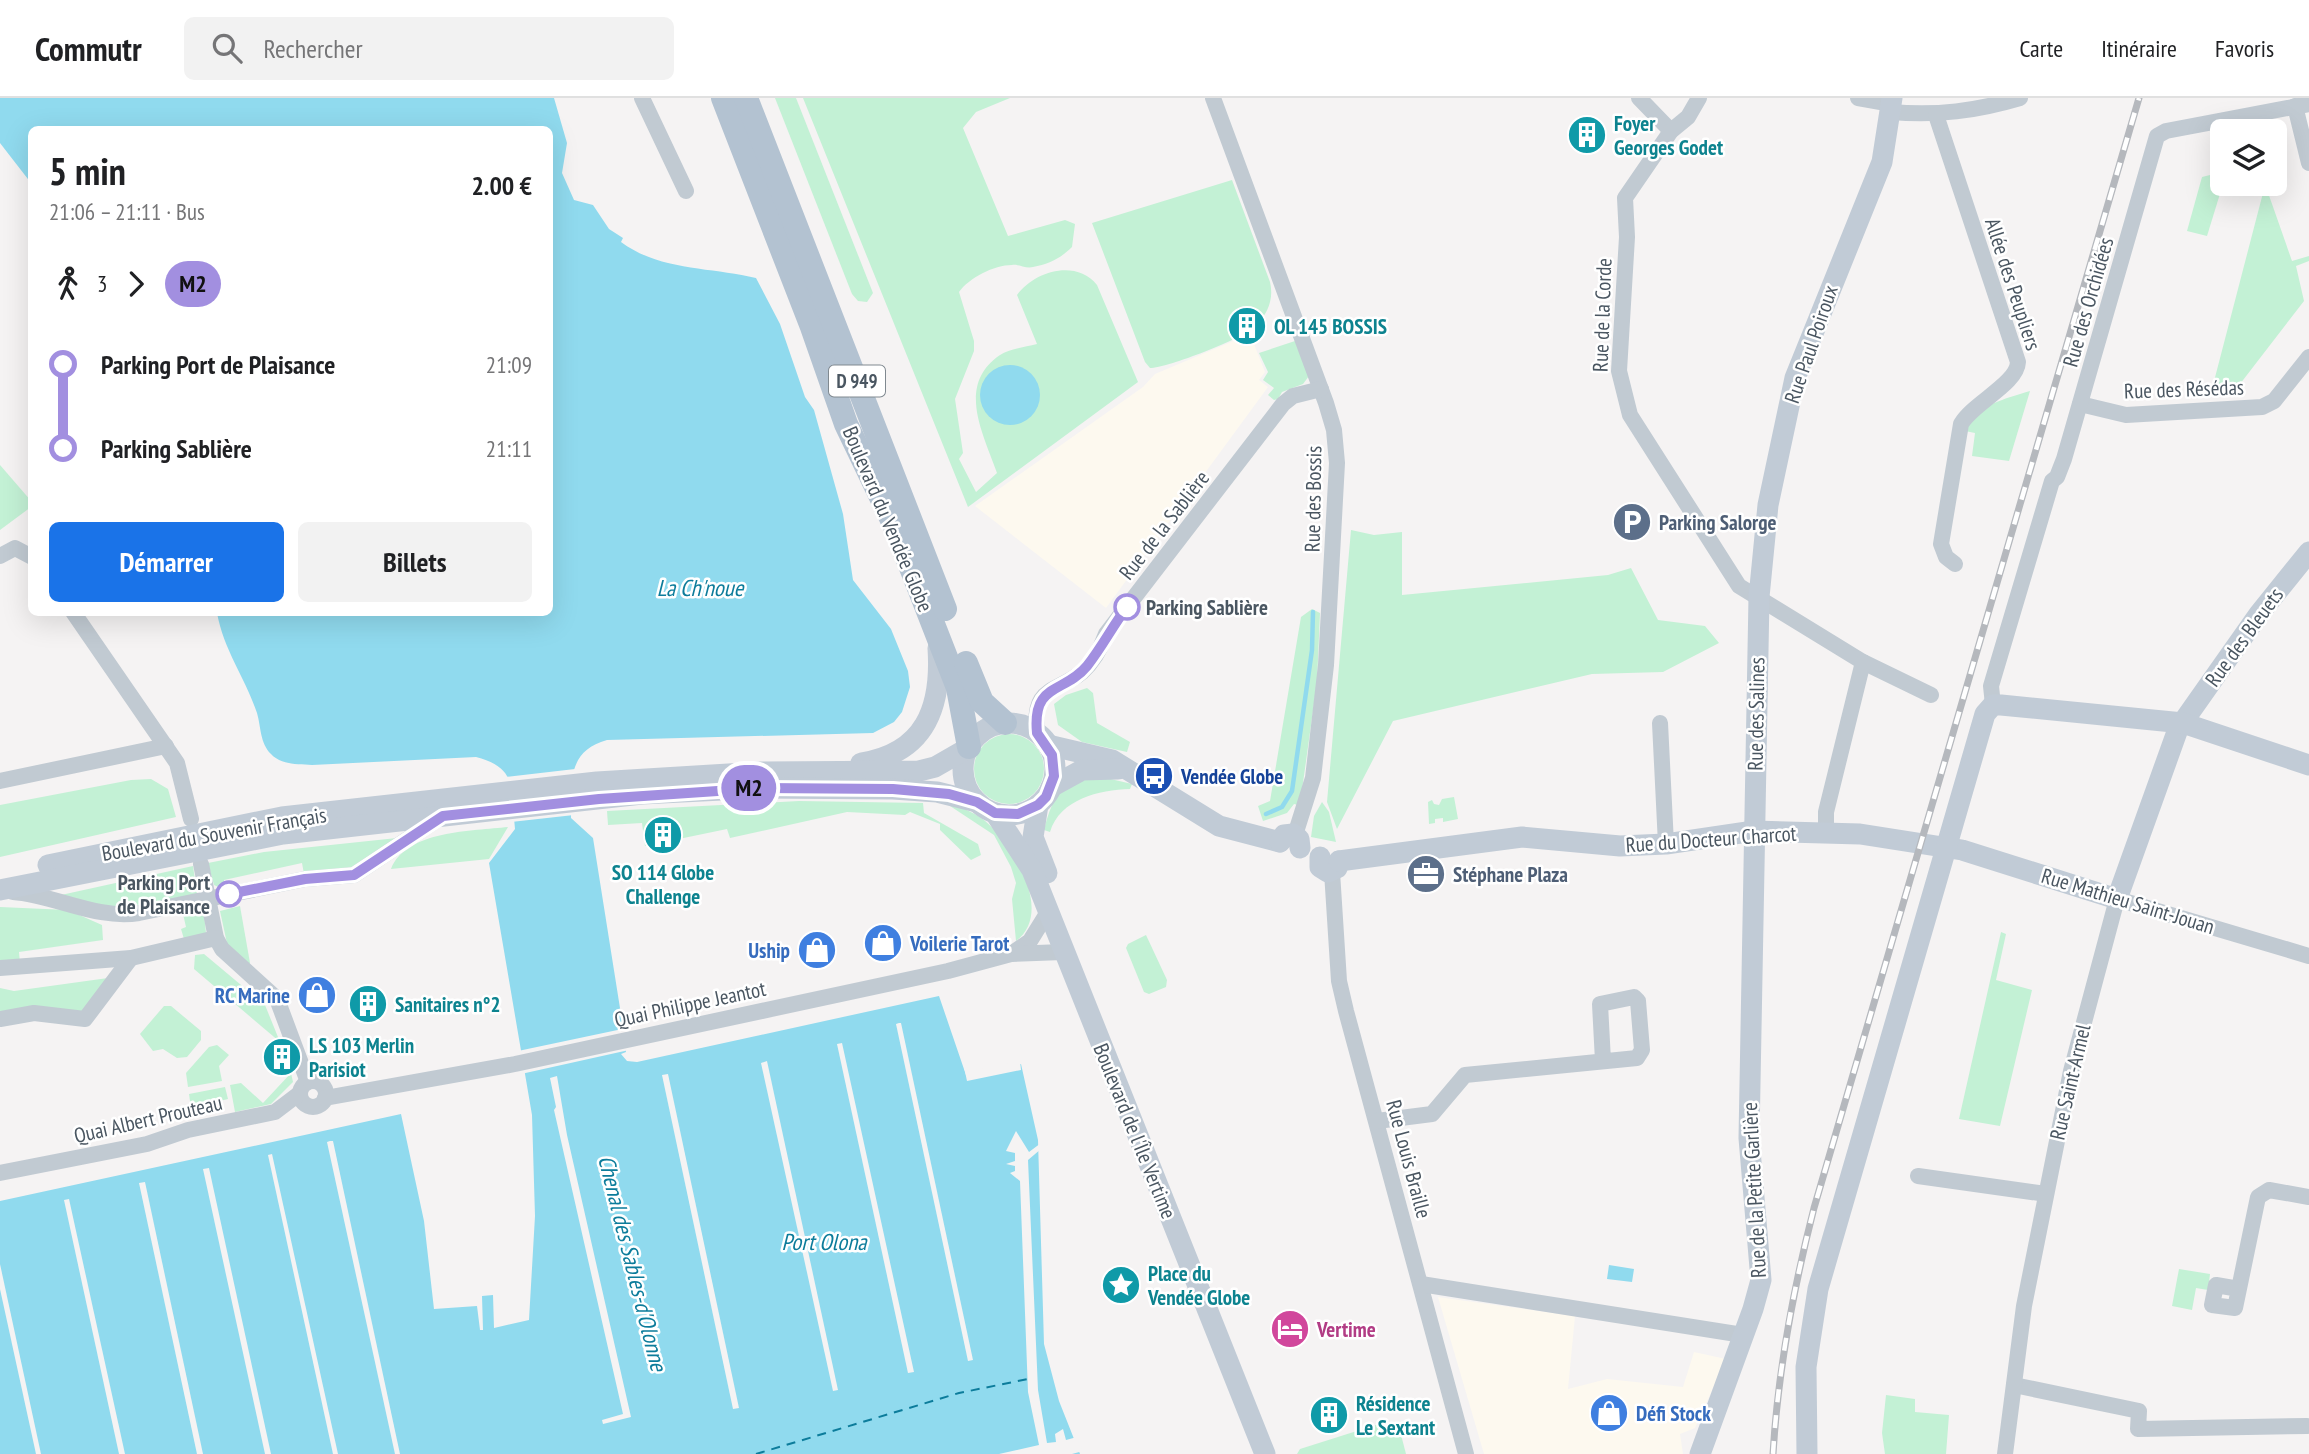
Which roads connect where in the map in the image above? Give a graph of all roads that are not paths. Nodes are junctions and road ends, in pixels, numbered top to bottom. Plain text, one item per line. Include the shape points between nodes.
1 (642, 98) edge
2 (723, 98) edge
3 (746, 98) edge
4 (1213, 98) edge
5 (1639, 98) edge
6 (1699, 98) edge
7 (1858, 98) edge
8 (2020, 98) edge
9 (1892, 105) edge
10 (2302, 105) edge
11 (1936, 115) junction
12 (1671, 131) junction
13 (2309, 163) edge
14 (686, 191) dead end
15 (2309, 357) edge
16 (1321, 388) junction
17 (2080, 404) junction
18 (2309, 552) edge
19 (28, 554) edge
20 (0, 556) edge
21 (1955, 564) dead end
22 (1759, 597) junction
23 (76, 616) edge
24 (938, 636) junction
25 (1863, 662) junction
26 (1931, 695) dead end
27 (1993, 705) junction
28 (1005, 723) junction
29 (1660, 723) dead end
30 (2183, 723) junction
31 (1043, 739) junction
32 (166, 746) junction
33 (968, 747) junction
34 (2309, 765) edge
35 (819, 771) junction
36 (1130, 771) junction
37 (0, 781) edge
38 (1051, 787) junction
39 (598, 790) junction
40 (491, 803) junction
41 (1038, 805) junction
42 (986, 808) junction
43 (443, 816) junction
44 (191, 819) dead end
45 (1754, 831) junction
46 (1826, 833) junction
47 (1292, 842) junction
48 (1666, 844) junction
49 (1946, 847) junction
50 (1330, 863) junction
51 (201, 864) dead end
52 (0, 876) edge
53 (0, 891) edge
54 (208, 899) junction
55 (2117, 899) junction
56 (1048, 912) junction
57 (216, 938) junction
58 (1063, 952) junction
59 (1011, 954) junction
60 (2309, 956) edge
61 (131, 958) junction
62 (0, 968) edge
63 (0, 1019) edge
64 (1602, 1061) dead end
65 (304, 1088) junction
66 (1377, 1121) junction
67 (0, 1173) edge
68 (1918, 1176) dead end
69 (2046, 1194) junction
70 (2309, 1197) edge
71 (1421, 1284) junction
72 (2238, 1289) dead end
73 (1743, 1335) junction
74 (2014, 1385) junction
75 (2307, 1426) dead end
76 (1265, 1454) edge
77 (1279, 1454) edge
78 (1466, 1454) edge
79 (1700, 1454) edge
80 (1807, 1454) edge
81 (2005, 1454) edge

1 - 14 street
2 - 24 main road, Boulevard du Vendée Globe / D 949 via 846,424 888,511
3 - 28 main road, Boulevard du Vendée Globe / D 949 via 975,687 985,705
4 - 16 street, Rue des Bossis
5 - 12 street
6 - 12 street, Rue de la Corde via 1688,117
7 - 9 street
8 - 11 street
9 - 11 street
9 - 22 street, Rue Paul Poiroux via 1882,162 1796,378 1768,505
10 - 13 street
10 - 17 street, Rue des Orchidées via 2160,133
11 - 21 street, Allée des Peupliers via 2018,362 2012,377 1971,410 1961,424 1941,544
12 - 22 street, Rue de la Corde via 1625,198 1619,359 1623,397 1640,432 1739,586
15 - 17 street, Rue des Résédas via 2274,401 2262,407 2126,415
16 - 31 street, Rue de la Sablière via 1283,404 1106,634 1101,649 1082,672 1047,692 1038,709
16 - 47 street, Rue des Bossis via 1334,430 1337,463 1331,592 1313,778
17 - 27 street, Rue des Orchidées via 2060,471 2052,481 1992,686
18 - 30 street, Rue des Bleuets
19 - 20 street via 15,548
22 - 25 street, Rue de la Corde
22 - 45 street, Rue des Salines
23 - 32 street
24 - 33 main road, Boulevard du Vendée Globe / D 949 via 963,702
24 - 35 street via 937,698 917,735 880,759 833,764
25 - 26 street, Rue de la Corde
25 - 46 street via 1826,812
27 - 30 street
27 - 49 street via 1983,719
28 - 31 street via 1017,724
28 - 33 street via 984,730
29 - 48 street
30 - 34 street
30 - 55 street, Rue Saint-Armel
31 - 36 street via 1100,756
31 - 38 street via 1055,766
32 - 37 street
32 - 44 street via 185,785
33 - 35 street, Boulevard du Souvenir Français via 919,771
33 - 42 street via 965,783
35 - 39 street, Boulevard du Souvenir Français via 738,773
36 - 38 street via 1082,770
36 - 47 street via 1219,826 1241,835
38 - 41 street
39 - 40 street, Boulevard du Souvenir Français
39 - 42 street, Boulevard du Souvenir Français via 927,790
40 - 43 street, Boulevard du Souvenir Français
40 - 52 street, Boulevard du Souvenir Français via 282,817
41 - 42 street via 1018,814
41 - 77 street, Boulevard de l'Île Vertime via 1035,843
42 - 56 street, Boulevard de l'Île Vertime via 1032,870
43 - 53 street, Boulevard du Souvenir Français via 284,834
43 - 54 street via 354,875 305,879
45 - 46 street, Rue du Docteur Charcot
45 - 48 street, Rue du Docteur Charcot
45 - 73 street, Rue de la Petite Garlière via 1749,1154 1761,1267 1758,1295
46 - 49 street, Rue du Docteur Charcot
47 - 50 street
48 - 50 street, Rue du Docteur Charcot via 1620,846 1522,837
49 - 55 street, Rue Mathieu Saint-Jouan
49 - 80 street via 1818,1289 1806,1367
50 - 66 street, Rue Louis Braille via 1339,981
51 - 54 street
53 - 54 street via 52,897 121,916
54 - 57 street
55 - 60 street, Rue Mathieu Saint-Jouan
55 - 69 street, Rue Saint-Armel via 2071,1071
56 - 58 street, Boulevard de l'Île Vertime
56 - 59 street via 1030,940
57 - 61 street
57 - 65 street via 222,950 277,999
58 - 59 street, Quai Philippe Jeantot
58 - 76 street, Boulevard de l'Île Vertime
59 - 65 street, Quai Philippe Jeantot via 515,1064 325,1098 318,1106 303,1101
61 - 62 street
61 - 63 street via 85,1019 34,1013
64 - 66 street via 1465,1075 1432,1114
65 - 67 street, Quai Albert Prouteau via 275,1112 188,1130 147,1144
66 - 71 street, Rue Louis Braille
68 - 69 street
69 - 74 street, Rue Saint-Armel
70 - 72 street via 2269,1190 2258,1197
71 - 73 street
71 - 78 street, Rue Louis Braille
73 - 79 street, Rue de la Petite Garlière
74 - 75 street via 2139,1411 2138,1429
74 - 81 street, Rue Saint-Armel

